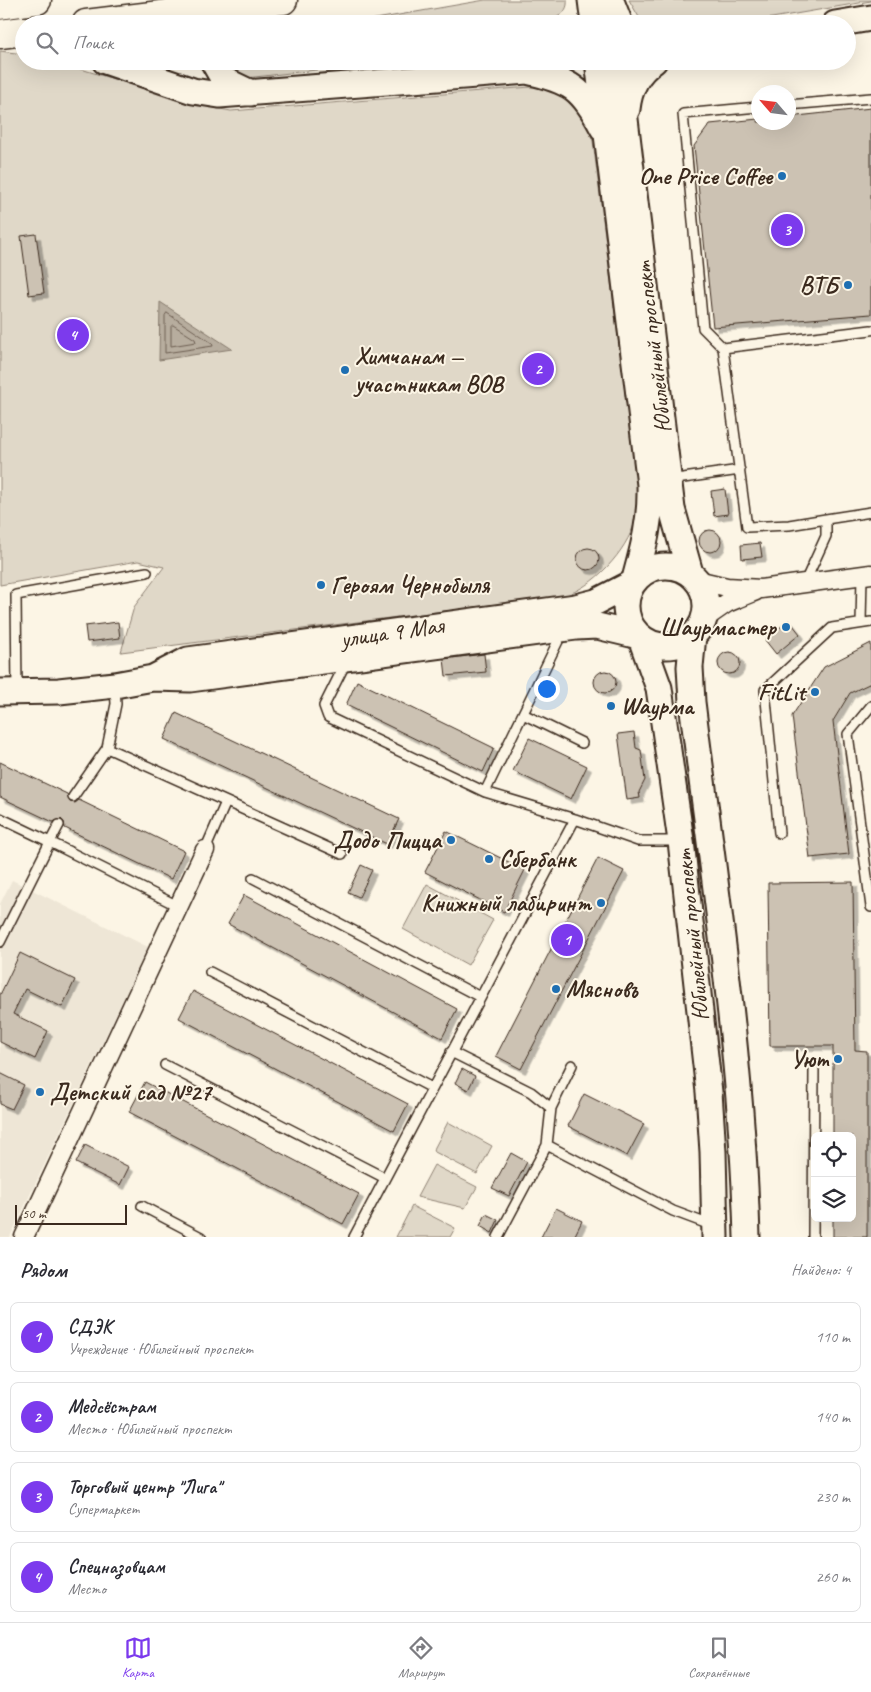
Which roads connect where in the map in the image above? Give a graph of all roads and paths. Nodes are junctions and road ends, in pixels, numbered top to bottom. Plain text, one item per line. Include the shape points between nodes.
1 (37, 0) edge
2 (283, 0) edge
3 (0, 5) edge
4 (160, 15) edge
5 (249, 15) edge
6 (871, 18) edge
7 (856, 20) edge
8 (15, 33) edge
9 (0, 36) edge
10 (15, 38) edge
11 (131, 70) edge
12 (218, 70) edge
13 (599, 70) edge
14 (619, 70) edge
15 (644, 70) edge
16 (527, 71) joint
17 (251, 93) junction
18 (871, 98) edge
19 (796, 104) edge
20 (751, 109) edge
21 (625, 119) junction
22 (607, 136) junction
23 (871, 330) edge
24 (723, 348) junction
25 (740, 470) junction
26 (669, 480) junction
27 (871, 512) edge
28 (826, 519) junction
29 (147, 572) dead end
30 (867, 575) edge
31 (694, 577) junction
32 (633, 582) junction
33 (805, 582) junction
34 (762, 589) junction
35 (871, 622) edge
36 (861, 624) junction
37 (698, 627) junction
38 (640, 637) junction
39 (560, 638) dead end
40 (348, 658) junction
41 (153, 678) junction
42 (115, 685) junction
43 (8, 693) edge
44 (871, 706) edge
45 (523, 714) junction
46 (582, 743) dead end
47 (107, 748) junction
48 (485, 792) junction
49 (73, 797) dead end
50 (226, 802) junction
51 (0, 818) edge
52 (575, 819) junction
53 (59, 825) dead end
54 (779, 833) dead end
55 (682, 841) junction
56 (50, 842) junction
57 (204, 850) joint
58 (342, 854) dead end
59 (253, 878) dead end
60 (178, 906) junction
61 (871, 907) edge
62 (0, 942) edge
63 (210, 972) dead end
64 (480, 997) junction
65 (451, 1052) junction
66 (165, 1065) dead end
67 (572, 1065) dead end
68 (814, 1068) dead end
69 (432, 1088) junction
70 (551, 1108) junction
71 (547, 1146) junction
72 (385, 1178) junction
73 (142, 1206) dead end
74 (715, 1232) edge
75 (24, 1237) edge
76 (201, 1237) edge
77 (354, 1237) edge
78 (498, 1237) edge
79 (748, 1237) edge
80 (813, 1237) edge

1 - 3 highway
2 - 4 highway
2 - 5 main road
6 - 7 main road
8 - 9 highway
9 - 10 main road
11 - 17 main road via 193,91 219,95
12 - 17 main road via 224,80
13 - 22 main road, Юбилейный проспект
14 - 21 main road, Юбилейный проспект
15 - 21 main road via 630,90
16 - 17 main road
16 - 22 main road via 561,80 577,89
18 - 19 lane
20 - 24 lane via 682,114 703,328
21 - 26 main road, Юбилейный проспект
22 - 32 main road, Юбилейный проспект via 650,484 648,531
23 - 24 lane
24 - 25 lane
25 - 26 lane
25 - 28 lane via 747,527
26 - 31 main road, Юбилейный проспект via 676,526
27 - 28 lane
28 - 33 lane via 826,536
29 - 43 lane via 16,594
30 - 33 street
30 - 36 lane
31 - 32 main road via 681,568 661,566 647,570
31 - 34 street via 726,587
31 - 37 main road, Юбилейный проспект via 705,597
32 - 38 main road, Юбилейный проспект via 626,599 626,610 628,620
32 - 41 main road, улица 9 Мая via 596,602 576,607 188,660
33 - 34 street
34 - 37 street via 727,603
35 - 36 lane
36 - 54 lane via 832,628 765,690
37 - 38 main road via 683,643 672,646 661,646
37 - 79 main road, Юбилейный проспект via 690,667 692,702 739,1092
38 - 40 main road, улица 9 Мая via 597,626 576,627
38 - 55 main road, Юбилейный проспект via 660,688
39 - 45 lane
40 - 41 main road, улица 9 Мая via 190,679
40 - 48 lane via 324,706 328,717
41 - 42 main road, улица 9 Мая
42 - 43 main road, улица 9 Мая
42 - 47 lane via 116,704
44 - 61 lane via 848,734
45 - 46 lane
45 - 48 lane
47 - 49 lane
47 - 50 lane
48 - 52 lane
50 - 57 lane
50 - 58 lane
51 - 56 lane
52 - 55 lane via 638,841
52 - 64 lane
53 - 56 lane
55 - 74 main road, Юбилейный проспект via 709,1092
56 - 60 lane
56 - 62 lane
57 - 60 street
59 - 64 lane
60 - 75 street
63 - 69 lane
64 - 65 lane
65 - 69 lane
65 - 70 lane via 531,1092
66 - 72 lane
67 - 70 lane
68 - 80 lane
69 - 72 lane
70 - 71 lane
71 - 74 lane
71 - 78 lane
72 - 77 lane
73 - 76 lane

